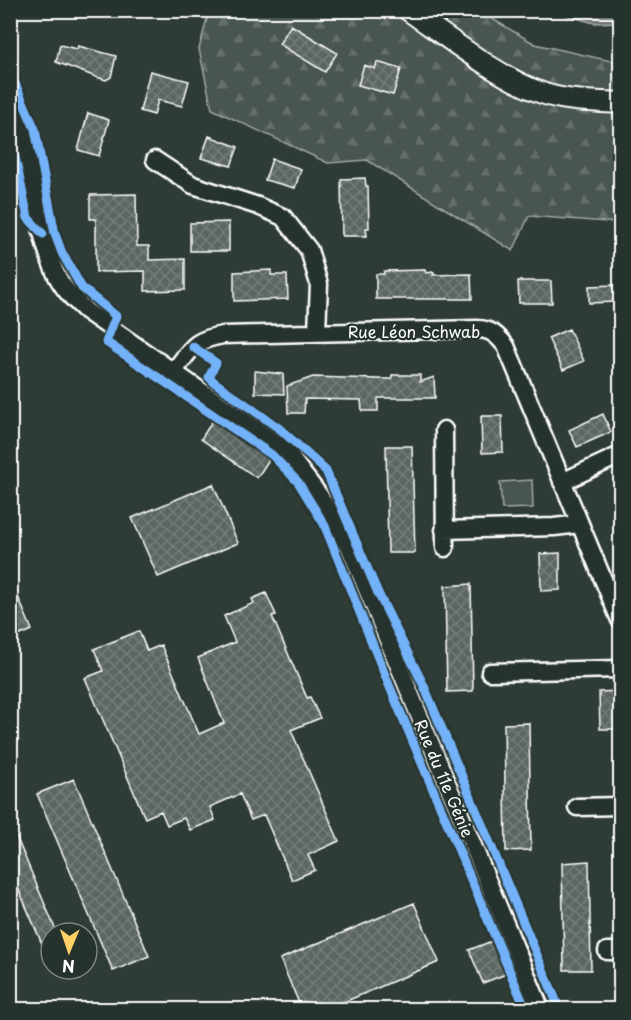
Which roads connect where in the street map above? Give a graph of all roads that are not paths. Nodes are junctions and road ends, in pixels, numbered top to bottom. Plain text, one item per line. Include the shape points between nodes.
1 (408, 10) edge
2 (10, 97) edge
3 (621, 103) edge
4 (155, 160) dead end
5 (317, 331) junction
6 (174, 371) junction
7 (444, 430) dead end
8 (621, 455) edge
9 (562, 482) junction
10 (580, 524) junction
11 (444, 530) junction
12 (445, 548) dead end
13 (621, 620) edge
14 (621, 669) edge
15 (490, 672) dead end
16 (621, 806) edge
17 (577, 807) dead end
18 (541, 1010) edge

1 - 3 street via 486,64 542,93
2 - 6 street, Rue du 11e Génie via 22,123 43,234 55,272 69,295 86,311
4 - 5 street via 193,185 283,217 309,250 319,284
5 - 6 street, Rue Léon Schwab via 204,338
5 - 9 street, Rue Léon Schwab via 485,329 497,334 506,346
6 - 18 street, Rue du 11e Génie via 284,449 320,495 349,546
7 - 11 street
8 - 9 street
9 - 10 street, Rue Léon Schwab
10 - 11 street
10 - 13 street, Rue Léon Schwab
11 - 12 street
14 - 15 street
16 - 17 street

